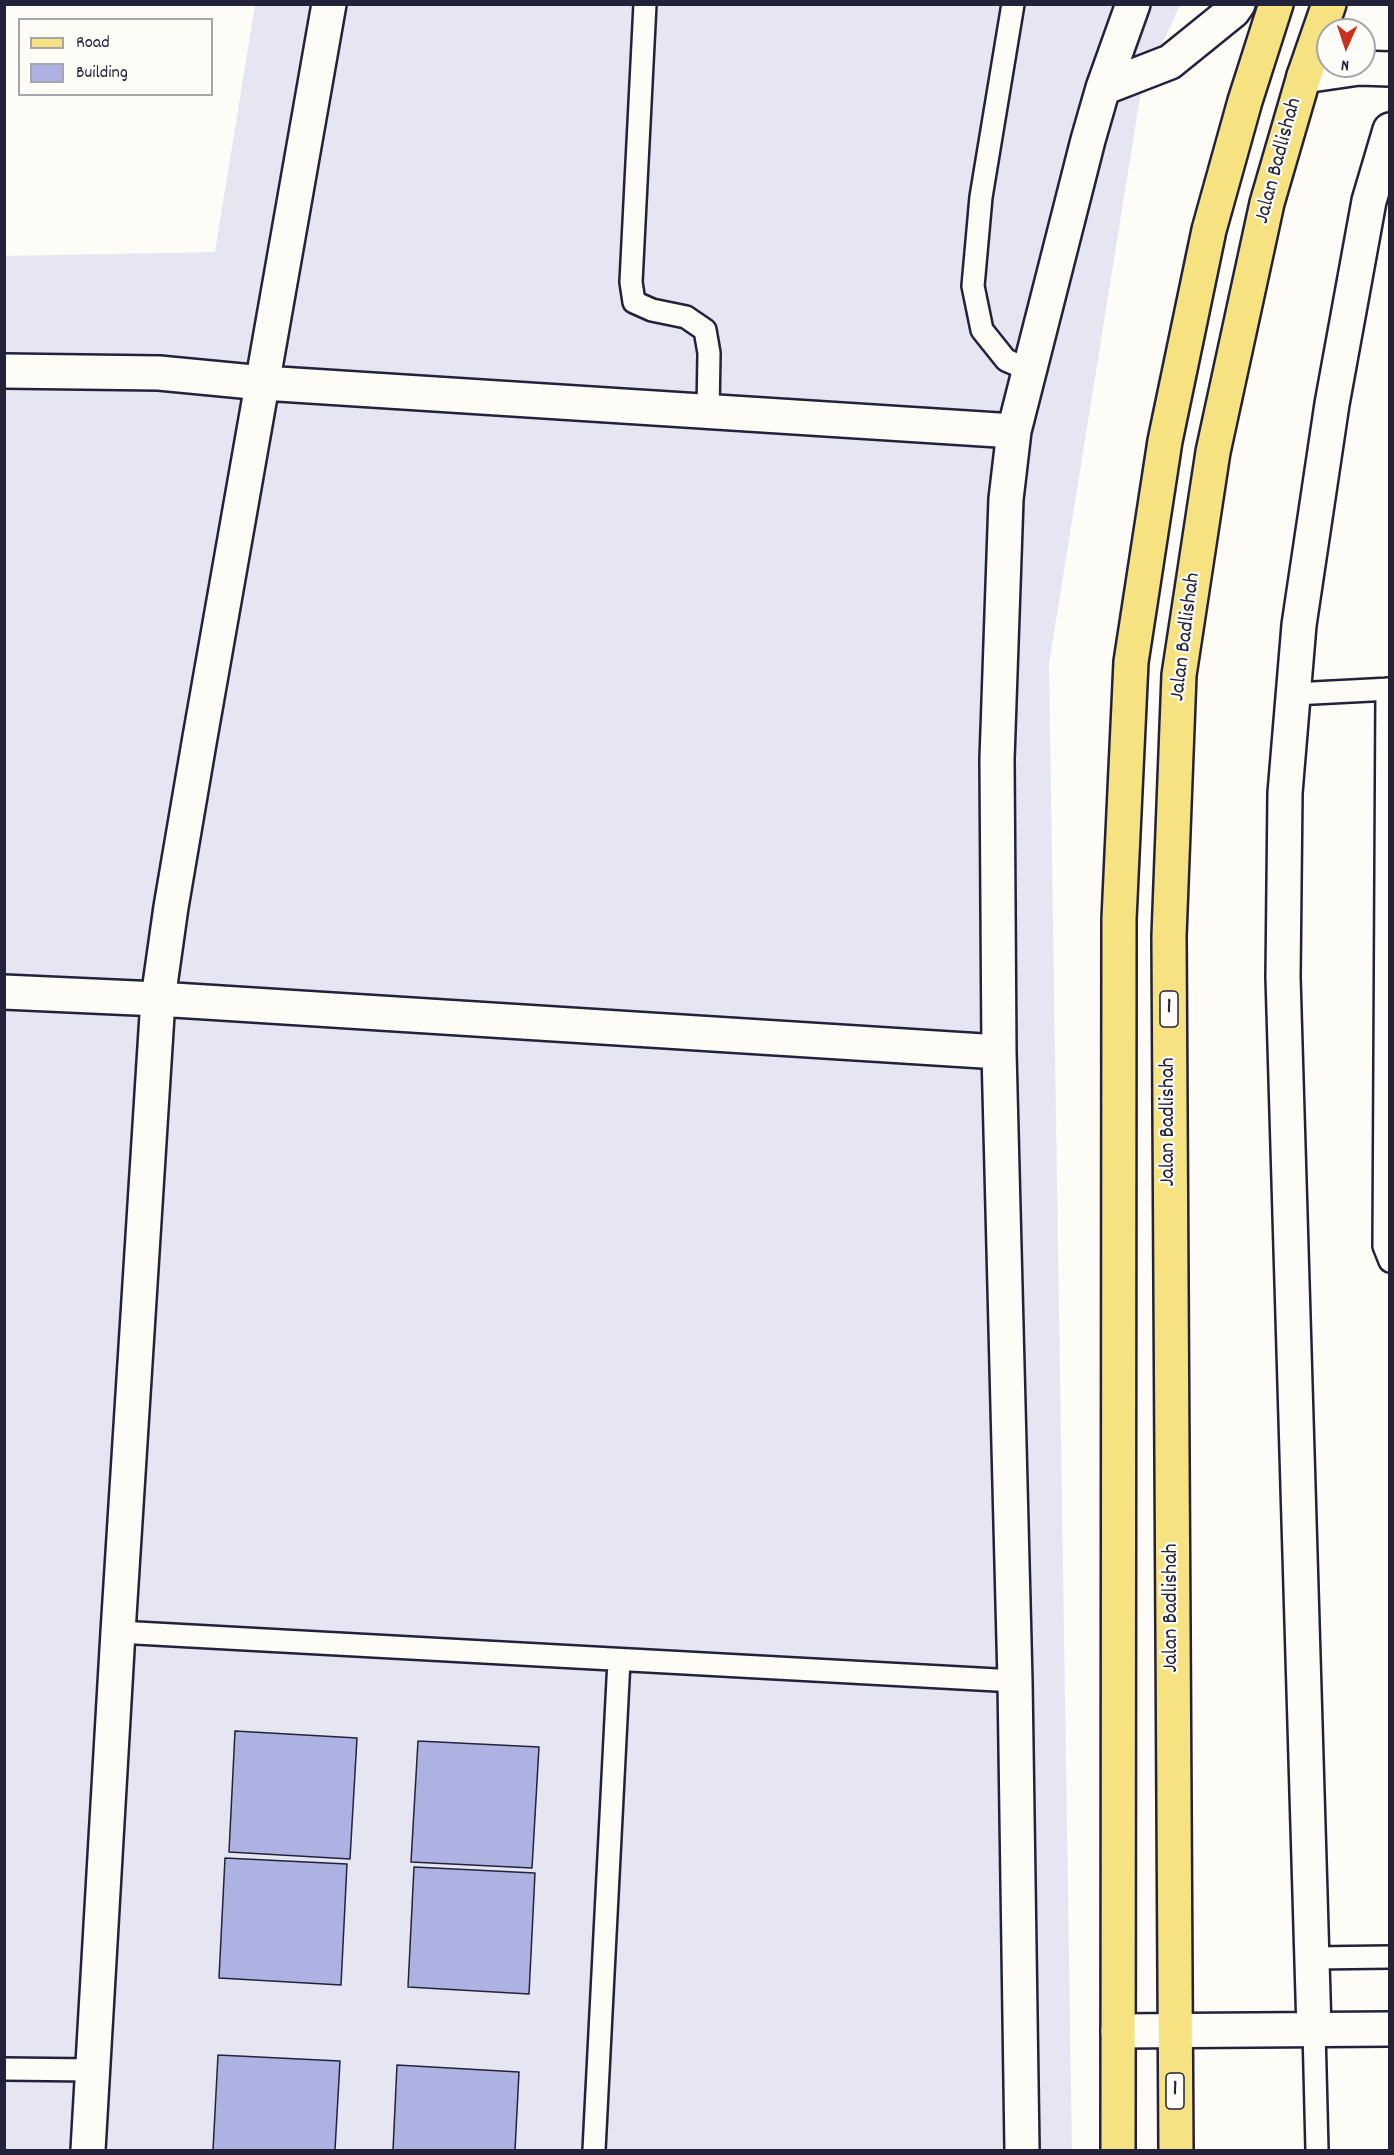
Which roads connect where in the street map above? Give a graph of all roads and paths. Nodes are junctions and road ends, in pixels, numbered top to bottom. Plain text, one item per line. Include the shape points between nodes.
1 (329, 4) edge
2 (645, 4) edge
3 (1013, 4) edge
4 (1133, 4) edge
5 (1238, 4) edge
6 (1276, 4) edge
7 (1329, 4) edge
8 (1389, 69) edge
9 (1304, 76) junction
10 (1103, 88) junction
11 (1389, 130) edge
12 (1029, 370) junction
13 (4, 371) edge
14 (263, 382) junction
15 (708, 412) junction
16 (1014, 431) junction
17 (1388, 689) edge
18 (1294, 693) junction
19 (4, 992) edge
20 (158, 999) junction
21 (999, 1052) junction
22 (1389, 1261) edge
23 (118, 1632) junction
24 (619, 1660) junction
25 (1015, 1681) junction
26 (1389, 1957) edge
27 (1312, 1958) junction
28 (1389, 2029) edge
29 (1314, 2030) junction
30 (1118, 2031) junction
31 (1175, 2031) junction
32 (4, 2069) edge
33 (92, 2070) junction
34 (88, 2151) edge
35 (594, 2151) edge
36 (1022, 2151) edge
37 (1118, 2151) edge
38 (1176, 2151) edge
39 (1317, 2151) edge

1 - 14 street
2 - 15 lane via 631,282 634,302 686,316 705,330 709,352
3 - 12 lane via 981,197 973,286 982,330 1006,360
4 - 10 street
5 - 10 street via 1170,62
6 - 30 main road via 1209,230 1166,441 1131,662 1119,919
7 - 9 main road, Jalan Badlishah / 1
8 - 9 street via 1359,68
9 - 31 main road, Jalan Badlishah / 1 via 1267,203 1213,452 1179,675 1169,936
10 - 12 street
11 - 18 street via 1369,201 1332,404 1299,625
12 - 16 street
13 - 14 street via 159,373
14 - 15 street
14 - 20 street via 198,743
15 - 16 street
16 - 21 street via 1006,499 997,759
17 - 18 lane
17 - 22 lane via 1384,1246
18 - 27 street via 1285,793 1283,977
19 - 20 street
20 - 21 street
20 - 23 street
21 - 25 street
23 - 24 lane
23 - 33 street
24 - 25 lane
24 - 35 lane
25 - 36 street
26 - 27 lane
27 - 29 street
28 - 29 street
29 - 31 street
29 - 39 lane
30 - 31 street
30 - 37 main road
31 - 38 main road, Jalan Badlishah / 1
32 - 33 lane
33 - 34 street

